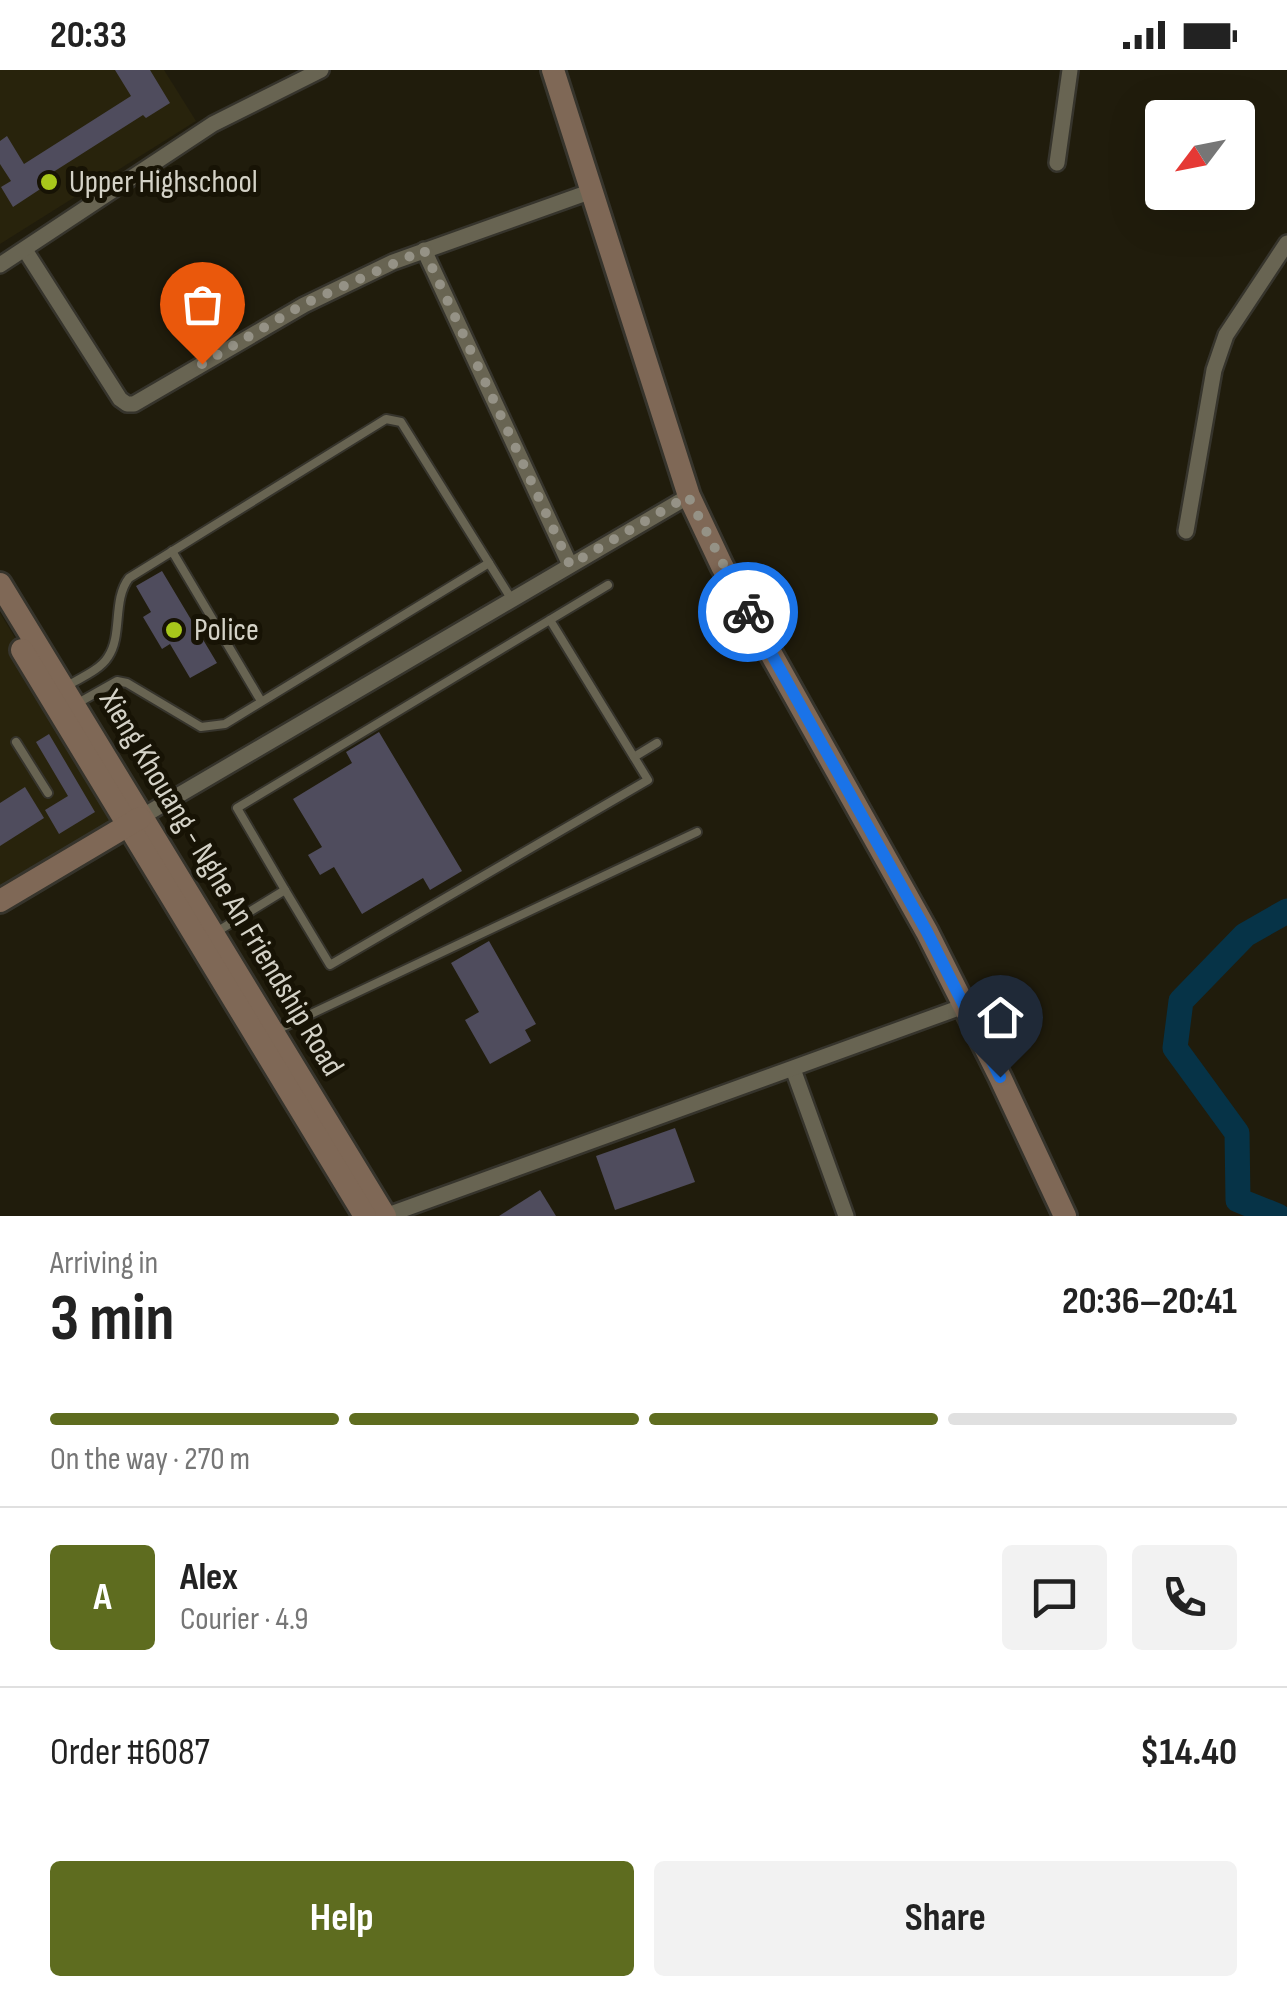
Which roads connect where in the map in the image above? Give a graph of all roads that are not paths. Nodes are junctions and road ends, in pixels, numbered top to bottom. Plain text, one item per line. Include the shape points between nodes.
1 (321, 70) edge
2 (552, 70) edge
3 (1070, 70) edge
4 (1057, 163) dead end
5 (592, 192) junction
6 (1287, 243) edge
7 (26, 250) junction
8 (424, 250) junction
9 (0, 265) edge
10 (688, 496) junction
11 (1186, 531) dead end
12 (172, 550) junction
13 (488, 563) junction
14 (570, 565) junction
15 (0, 584) edge
16 (608, 585) dead end
17 (512, 600) junction
18 (0, 613) edge
19 (550, 620) junction
20 (69, 697) junction
21 (262, 702) junction
22 (16, 742) dead end
23 (657, 743) dead end
24 (634, 757) junction
25 (48, 793) dead end
26 (136, 821) junction
27 (697, 832) dead end
28 (285, 890) junction
29 (0, 902) edge
30 (214, 933) junction
31 (964, 1006) junction
32 (273, 1032) junction
33 (794, 1069) junction
34 (365, 1216) edge
35 (385, 1216) edge
36 (846, 1216) edge
37 (1066, 1216) edge

1 - 7 street via 213,124
2 - 5 street
3 - 4 street
5 - 8 street
5 - 10 street
6 - 11 street via 1226,335
7 - 8 street via 120,399 134,404 304,304
7 - 9 street
8 - 14 street
10 - 14 street
10 - 31 street
12 - 13 lane via 394,419
12 - 20 lane via 122,587 111,654
12 - 21 lane
13 - 17 lane
13 - 21 lane
14 - 17 street
15 - 20 street, Xieng Khouang - Nghe An Friendship Road
16 - 19 lane
17 - 26 street
18 - 26 street, Xieng Khouang - Nghe An Friendship Road
19 - 24 lane
19 - 28 lane via 237,808
20 - 21 lane via 127,683 200,728
20 - 26 street, Xieng Khouang - Nghe An Friendship Road
22 - 25 lane
23 - 24 lane
24 - 28 lane via 648,780 330,965
26 - 29 street
26 - 30 street, Xieng Khouang - Nghe An Friendship Road
26 - 34 street, Xieng Khouang - Nghe An Friendship Road
27 - 32 lane
28 - 30 lane
30 - 32 street, Xieng Khouang - Nghe An Friendship Road
31 - 33 street
31 - 37 street
32 - 35 street, Xieng Khouang - Nghe An Friendship Road
33 - 35 street
33 - 36 street

